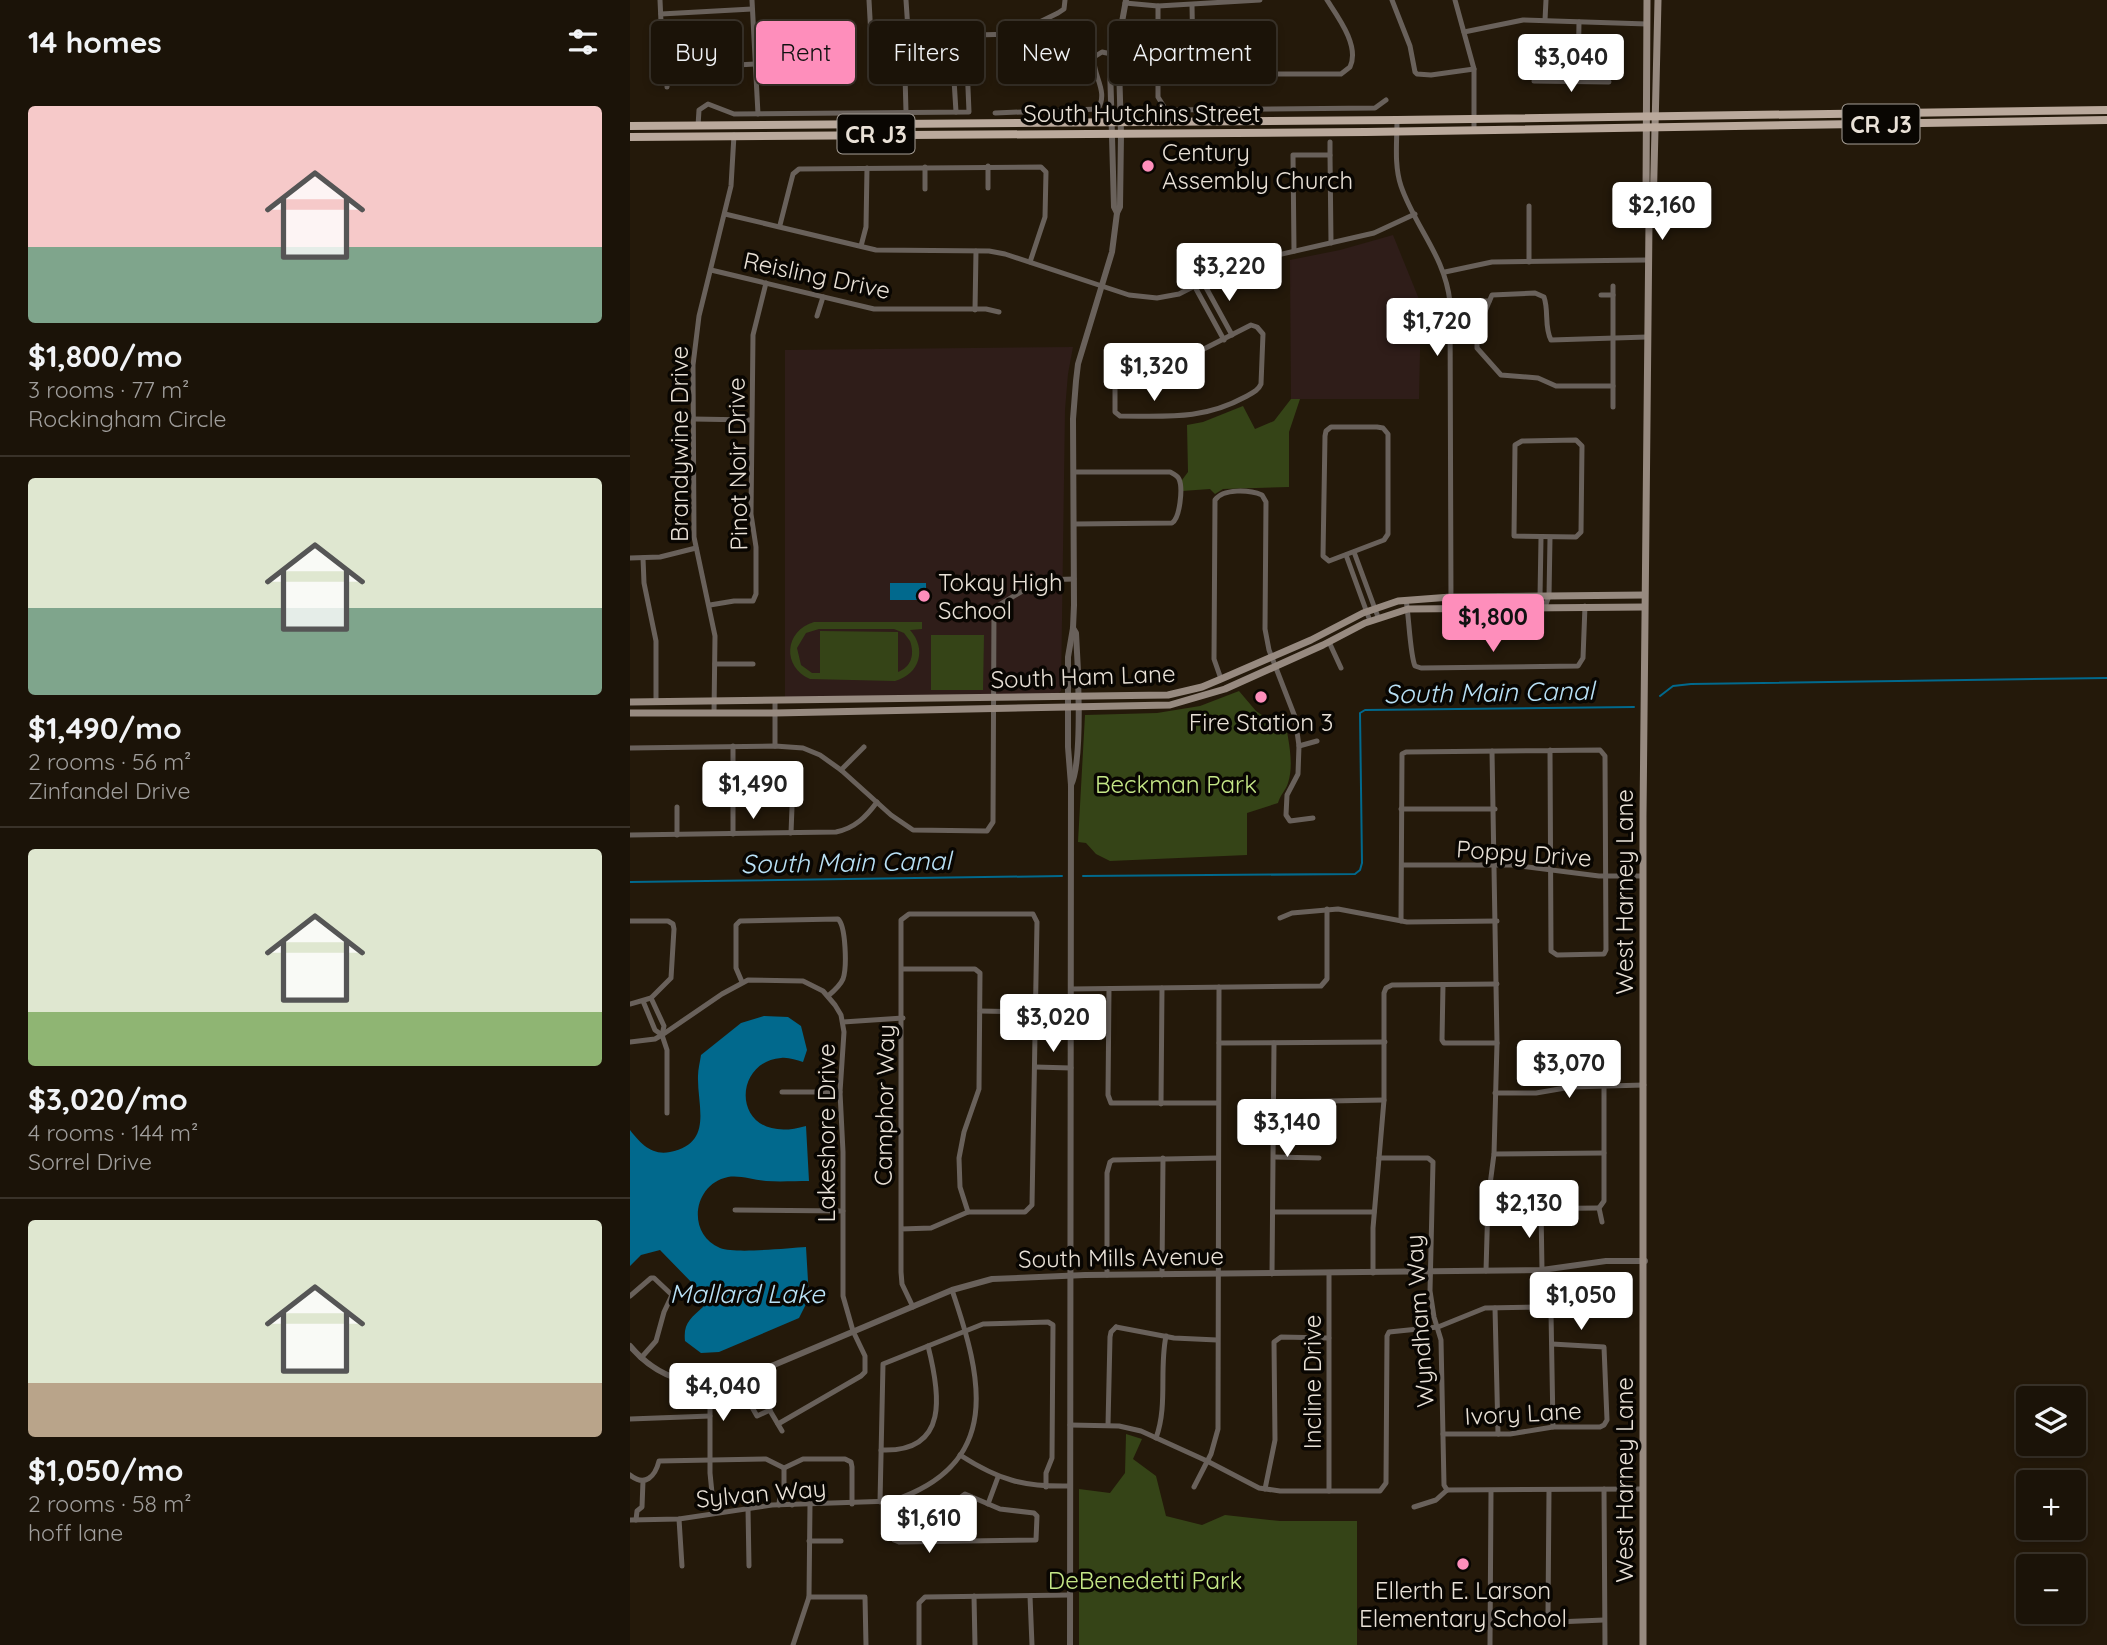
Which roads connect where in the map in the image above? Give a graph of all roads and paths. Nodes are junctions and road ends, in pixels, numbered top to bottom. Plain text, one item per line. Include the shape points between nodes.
1 (660, 0) edge
2 (752, 0) edge
3 (869, 0) edge
4 (906, 0) edge
5 (1065, 0) edge
6 (1260, 0) edge
7 (1327, 0) edge
8 (1392, 0) edge
9 (1455, 0) edge
10 (1546, 0) edge
11 (1647, 0) edge
12 (1658, 0) edge
13 (1126, 1) edge
14 (1158, 5) junction
15 (1192, 5) junction
16 (752, 9) junction
17 (661, 14) junction
18 (1545, 20) junction
19 (661, 21) edge
20 (870, 21) edge
21 (907, 21) edge
22 (1122, 21) edge
23 (1580, 22) junction
24 (1647, 24) junction
25 (1464, 32) junction
26 (1109, 54) edge
27 (755, 64) junction
28 (742, 65) edge
29 (1474, 69) junction
30 (1534, 81) dead end
31 (1578, 81) junction
32 (1609, 82) dead end
33 (667, 84) edge
34 (905, 84) edge
35 (954, 84) edge
36 (1112, 84) edge
37 (667, 87) dead end
38 (1386, 100) dead end
39 (2107, 110) edge
40 (906, 112) junction
41 (956, 112) junction
42 (995, 113) dead end
43 (758, 114) junction
44 (1651, 116) junction
45 (1475, 119) junction
46 (1397, 120) junction
47 (2107, 120) edge
48 (1117, 121) junction
49 (630, 126) edge
50 (698, 126) junction
51 (1650, 127) junction
52 (1474, 129) junction
53 (1397, 131) junction
54 (1117, 134) junction
55 (734, 135) junction
56 (630, 137) edge
57 (1330, 142) dead end
58 (1330, 155) junction
59 (988, 166) junction
60 (925, 167) junction
61 (867, 168) junction
62 (988, 188) dead end
63 (925, 189) dead end
64 (1529, 206) dead end
65 (725, 214) junction
66 (1415, 214) junction
67 (780, 226) junction
68 (1331, 243) junction
69 (861, 246) junction
70 (976, 251) junction
71 (1294, 251) junction
72 (1647, 260) junction
73 (1030, 262) junction
74 (1529, 262) junction
75 (710, 270) junction
76 (1445, 272) junction
77 (1203, 282) junction
78 (766, 283) junction
79 (1102, 286) junction
80 (1613, 286) dead end
81 (1195, 287) junction
82 (1601, 295) dead end
83 (1613, 295) junction
84 (823, 297) junction
85 (1463, 300) dead end
86 (1489, 301) junction
87 (975, 310) junction
88 (999, 312) dead end
89 (817, 316) dead end
90 (1450, 333) junction
91 (1476, 333) junction
92 (1232, 335) junction
93 (1647, 337) junction
94 (1614, 338) junction
95 (1224, 340) junction
96 (1613, 386) junction
97 (1613, 407) dead end
98 (693, 419) junction
99 (751, 420) junction
100 (1074, 472) junction
101 (1075, 524) junction
102 (1541, 538) junction
103 (1550, 538) junction
104 (696, 548) junction
105 (1354, 552) junction
106 (1346, 555) junction
107 (630, 558) edge
108 (643, 558) junction
109 (1074, 579) junction
110 (1644, 595) junction
111 (1545, 596) junction
112 (1451, 597) junction
113 (1406, 600) junction
114 (710, 606) junction
115 (1585, 606) junction
116 (1451, 607) junction
117 (1545, 607) junction
118 (1644, 607) junction
119 (1408, 609) junction
120 (1371, 610) junction
121 (1374, 619) junction
122 (1073, 628) junction
123 (1329, 642) junction
124 (1271, 656) junction
125 (715, 664) junction
126 (753, 664) dead end
127 (1275, 666) junction
128 (1341, 668) dead end
129 (1221, 679) junction
130 (1078, 697) junction
131 (1068, 698) junction
132 (993, 699) junction
133 (630, 702) edge
134 (656, 702) junction
135 (715, 702) junction
136 (775, 702) junction
137 (1068, 707) junction
138 (1077, 707) junction
139 (993, 709) junction
140 (775, 712) junction
141 (630, 713) edge
142 (714, 713) junction
143 (1317, 741) dead end
144 (733, 746) junction
145 (775, 746) junction
146 (1299, 746) junction
147 (632, 747) edge
148 (864, 747) dead end
149 (1550, 750) junction
150 (1492, 751) junction
151 (841, 770) junction
152 (1071, 785) junction
153 (877, 802) junction
154 (677, 807) dead end
155 (792, 807) dead end
156 (1402, 809) junction
157 (1495, 809) junction
158 (1313, 818) dead end
159 (791, 833) junction
160 (733, 834) junction
161 (630, 835) edge
162 (677, 835) junction
163 (1496, 864) junction
164 (1402, 865) junction
165 (1552, 868) junction
166 (1606, 876) junction
167 (1643, 876) junction
168 (1327, 909) junction
169 (1280, 918) dead end
170 (630, 921) edge
171 (1402, 921) junction
172 (1497, 921) junction
173 (902, 969) junction
174 (742, 982) junction
175 (1497, 984) junction
176 (1443, 985) junction
177 (1219, 987) junction
178 (1162, 988) junction
179 (1071, 989) junction
180 (1109, 989) junction
181 (828, 996) junction
182 (651, 999) junction
183 (643, 1002) junction
184 (630, 1004) edge
185 (980, 1011) junction
186 (1036, 1012) junction
187 (903, 1018) junction
188 (843, 1022) junction
189 (663, 1035) junction
190 (630, 1042) edge
191 (1219, 1042) junction
192 (1385, 1042) junction
193 (1274, 1043) junction
194 (1497, 1043) junction
195 (1604, 1057) dead end
196 (1035, 1067) junction
197 (1071, 1068) junction
198 (1644, 1085) junction
199 (1604, 1087) junction
200 (782, 1092) dead end
201 (840, 1092) junction
202 (1495, 1093) junction
203 (1384, 1100) junction
204 (1273, 1102) junction
205 (1218, 1103) junction
206 (1161, 1104) junction
207 (667, 1113) dead end
208 (1604, 1153) junction
209 (1494, 1154) junction
210 (1274, 1157) junction
211 (1379, 1157) junction
212 (1163, 1158) junction
213 (1217, 1158) junction
214 (1319, 1158) dead end
215 (1599, 1208) junction
216 (1487, 1209) junction
217 (1541, 1209) junction
218 (735, 1210) dead end
219 (843, 1211) junction
220 (968, 1212) junction
221 (1274, 1212) junction
222 (1374, 1212) junction
223 (1602, 1223) dead end
224 (901, 1229) junction
225 (1645, 1261) junction
226 (1542, 1270) junction
227 (1486, 1271) junction
228 (1430, 1272) junction
229 (1329, 1273) junction
230 (1373, 1273) junction
231 (1272, 1274) junction
232 (1162, 1275) junction
233 (1218, 1275) junction
234 (1107, 1276) junction
235 (1070, 1277) junction
236 (952, 1290) junction
237 (630, 1296) edge
238 (913, 1307) junction
239 (1496, 1308) junction
240 (1112, 1318) dead end
241 (1116, 1327) junction
242 (1438, 1327) junction
243 (853, 1331) junction
244 (965, 1331) junction
245 (1166, 1336) junction
246 (1329, 1338) junction
247 (1217, 1340) junction
248 (1552, 1344) junction
249 (630, 1346) edge
250 (928, 1346) junction
251 (641, 1358) junction
252 (749, 1375) junction
253 (710, 1385) junction
254 (759, 1393) junction
255 (770, 1410) junction
256 (710, 1416) junction
257 (630, 1419) edge
258 (778, 1424) junction
259 (1070, 1425) junction
260 (1108, 1425) junction
261 (1553, 1427) junction
262 (782, 1431) dead end
263 (1443, 1434) junction
264 (1497, 1434) junction
265 (1156, 1438) junction
266 (881, 1450) junction
267 (960, 1455) junction
268 (710, 1461) junction
269 (1207, 1461) junction
270 (784, 1468) junction
271 (630, 1475) edge
272 (998, 1477) junction
273 (643, 1482) junction
274 (1046, 1486) junction
275 (1070, 1486) junction
276 (1194, 1487) dead end
277 (1265, 1489) junction
278 (1604, 1489) junction
279 (1643, 1489) junction
280 (1447, 1490) junction
281 (1549, 1490) junction
282 (1329, 1491) junction
283 (1491, 1491) junction
284 (784, 1493) junction
285 (893, 1500) junction
286 (880, 1502) junction
287 (810, 1504) junction
288 (852, 1504) junction
289 (988, 1504) junction
290 (779, 1505) junction
291 (792, 1505) junction
292 (642, 1507) junction
293 (1414, 1507) dead end
294 (748, 1508) junction
295 (714, 1513) junction
296 (679, 1519) junction
297 (633, 1520) edge
298 (649, 1520) junction
299 (894, 1532) junction
300 (809, 1541) junction
301 (841, 1541) dead end
302 (682, 1566) dead end
303 (748, 1566) dead end
304 (1070, 1595) junction
305 (974, 1596) junction
306 (1030, 1596) junction
307 (809, 1597) junction
308 (1604, 1620) junction
309 (793, 1645) edge
310 (866, 1645) edge
311 (919, 1645) edge
312 (975, 1645) edge
313 (1031, 1645) edge
314 (1070, 1645) edge
315 (1490, 1645) edge
316 (1605, 1645) edge
317 (1643, 1645) edge

1 - 17 street
2 - 16 street
3 - 20 street
4 - 21 street
5 - 41 street via 1064,9 1015,34 971,37 966,45 969,112
6 - 15 street
7 - 15 street via 1352,48 1353,62 1340,74 1204,74 1193,61
8 - 29 street via 1417,74
9 - 25 street
10 - 18 street
11 - 24 main road
12 - 44 main road
13 - 14 street
13 - 22 street
14 - 15 street
14 - 38 street via 1158,97 1166,110 1375,108
16 - 17 street
16 - 27 street
17 - 19 street
18 - 23 street
18 - 25 street
23 - 24 street
23 - 31 street
24 - 44 main road
25 - 29 street
26 - 42 street via 1094,57 1102,95 1098,109
27 - 28 street
27 - 43 street
29 - 45 street
30 - 31 street
31 - 32 street
33 - 37 street
34 - 40 street
35 - 41 street
36 - 48 street
39 - 44 main road, CR J3
40 - 41 street
40 - 43 street
43 - 50 street via 734,114 708,104 699,110
44 - 45 main road, South Hutchins Street / CR J3
44 - 51 main road, West Harney Lane
45 - 46 main road, South Hutchins Street / CR J3
45 - 52 street
46 - 48 main road, South Hutchins Street / CR J3
46 - 53 street
47 - 51 main road, CR J3
48 - 50 main road, South Hutchins Street / CR J3
48 - 54 street
49 - 50 main road, South Hutchins Street / CR J3
51 - 52 main road, South Hutchins Street / CR J3
51 - 72 main road, West Harney Lane via 1653,214
52 - 53 main road, South Hutchins Street / CR J3
53 - 54 main road, South Hutchins Street / CR J3
53 - 66 street via 1398,175
54 - 55 main road, South Hutchins Street / CR J3
54 - 79 street via 1116,213
55 - 56 main road, South Hutchins Street / CR J3
55 - 65 street, Brandywine Drive
57 - 58 street
58 - 68 street
58 - 71 street via 1293,155
59 - 60 street
59 - 62 street
59 - 73 street via 1041,167 1046,173 1045,217
60 - 61 street
60 - 63 street
61 - 67 street via 795,171
61 - 69 street via 866,227
64 - 74 street
65 - 67 street
65 - 75 street, Brandywine Drive
66 - 68 street via 1374,233
66 - 76 street
67 - 69 street
68 - 71 street
69 - 70 street via 890,251
70 - 73 street
70 - 87 street
71 - 77 street via 1238,264
72 - 74 street
72 - 93 main road, West Harney Lane
73 - 79 street
74 - 76 street via 1476,264
75 - 78 street, Reisling Drive
75 - 98 street, Brandywine Drive via 695,338
76 - 90 street
77 - 81 street
77 - 92 street
78 - 84 street, Reisling Drive
78 - 99 street, Pinot Noir Drive via 753,335
79 - 81 street via 1157,298
79 - 100 street via 1078,364
80 - 83 street
81 - 95 street
82 - 83 street
83 - 94 street
84 - 87 street, Reisling Drive via 874,309
84 - 89 street
85 - 86 street
86 - 91 street
86 - 94 street via 1492,295 1535,293 1545,297 1551,340
87 - 88 street, Reisling Drive
90 - 91 street
90 - 112 street
91 - 96 street via 1476,348 1501,375 1538,377 1556,386
92 - 95 street
92 - 95 street via 1259,324 1263,334 1257,390 1228,406 1196,415 1120,416 1115,412 1115,369 1121,363 1194,354
93 - 94 street
93 - 110 main road, West Harney Lane
94 - 96 street
96 - 97 street
98 - 99 street
98 - 104 street, Brandywine Drive
99 - 114 street, Pinot Noir Drive via 755,599
100 - 101 street
100 - 101 street via 1170,472 1180,481 1179,515 1172,523
101 - 109 street
102 - 103 street
102 - 103 street via 1513,533 1515,445 1576,440 1582,446 1581,532 1576,537
102 - 111 street
103 - 111 street
104 - 108 street
104 - 114 street, Brandywine Drive
105 - 106 street
105 - 106 street via 1388,534 1389,440 1381,427 1331,427 1326,431 1323,563
105 - 120 street
106 - 120 street
107 - 108 street
108 - 134 street via 656,641
109 - 122 street
109 - 132 street via 1041,580 994,608
110 - 111 main road, South Ham Lane
110 - 118 main road, West Harney Lane
111 - 112 main road, South Ham Lane
111 - 117 street
112 - 113 main road, South Ham Lane
112 - 116 street
113 - 119 street
113 - 120 main road, South Ham Lane
114 - 125 street, Brandywine Drive
115 - 117 main road, South Ham Lane
115 - 118 main road, South Ham Lane
115 - 119 street via 1583,658 1572,667 1417,667 1412,662
116 - 117 main road, South Ham Lane
116 - 119 main road, South Ham Lane
118 - 167 main road, West Harney Lane
119 - 121 main road, South Ham Lane
120 - 121 street
120 - 124 main road, South Ham Lane
121 - 123 main road, South Ham Lane
122 - 130 street
122 - 131 street
123 - 127 main road, South Ham Lane
123 - 128 street
124 - 127 street
124 - 129 main road, South Ham Lane
124 - 129 street via 1265,629 1265,499 1257,493 1221,493 1215,500 1214,659
125 - 126 street
125 - 135 street, Brandywine Drive
127 - 138 main road, South Ham Lane via 1225,689 1181,702
127 - 146 street via 1292,707
129 - 130 main road, South Ham Lane via 1168,695
130 - 131 main road, South Ham Lane
130 - 138 street
131 - 132 main road, South Ham Lane
131 - 137 street
132 - 136 main road, South Ham Lane
132 - 139 street
133 - 134 main road, South Ham Lane
134 - 135 main road, South Ham Lane
135 - 136 main road, South Ham Lane
135 - 142 street, Brandywine Drive
136 - 140 street
137 - 138 main road, South Ham Lane
137 - 139 main road, South Ham Lane
137 - 152 street
138 - 152 street
139 - 140 main road, South Ham Lane
139 - 153 street via 991,829 913,830
140 - 142 main road, South Ham Lane
140 - 145 street
141 - 142 main road, South Ham Lane
143 - 146 street
144 - 145 street
144 - 147 street
144 - 160 street
145 - 151 street via 811,751
146 - 158 street via 1298,774 1287,795 1286,815 1290,821
148 - 151 street
149 - 150 street
149 - 165 street
149 - 166 street via 1604,752
150 - 156 street via 1402,754
150 - 157 street
151 - 153 street
152 - 179 street
153 - 159 street via 861,821 845,830
154 - 162 street
155 - 159 street
156 - 157 street
156 - 164 street
157 - 163 street
159 - 160 street
160 - 162 street
161 - 162 street
163 - 164 street, Poppy Drive
163 - 165 street, Poppy Drive
163 - 172 street
164 - 171 street
165 - 166 street, Poppy Drive
165 - 166 street via 1551,951 1556,956 1601,955 1606,950
166 - 167 street, Poppy Drive
167 - 198 main road, West Harney Lane
168 - 169 street
168 - 171 street
168 - 177 street via 1327,979 1321,986
170 - 182 street via 668,921 674,926 671,978
171 - 172 street
172 - 175 street
173 - 185 street via 975,969 980,974
173 - 186 street, Camphor Way via 900,923 904,916 1027,912 1037,922
173 - 187 street, Camphor Way
174 - 181 street via 803,981
174 - 181 street via 736,968 736,925 740,921 838,919 844,928 844,975
174 - 189 street
175 - 176 street
175 - 194 street
176 - 192 street via 1387,988
176 - 194 street via 1444,1043
177 - 178 street
177 - 191 street
178 - 180 street
178 - 206 street
179 - 180 street
179 - 197 street
180 - 206 street via 1109,1100 1114,1104
181 - 188 street, Lakeshore Drive
182 - 183 street
182 - 189 street via 664,1026
183 - 184 street
183 - 189 street via 655,1030
185 - 186 street
185 - 220 street via 979,1089 959,1158 960,1187
186 - 196 street
187 - 188 street
187 - 224 street, Camphor Way
188 - 201 street, Lakeshore Drive
189 - 190 street
189 - 207 street
191 - 193 street
191 - 205 street
192 - 193 street
192 - 203 street
193 - 204 street
194 - 202 street
195 - 199 street
196 - 197 street
196 - 220 street via 1032,1205 1027,1212
197 - 235 street
198 - 199 street
198 - 225 main road, West Harney Lane
199 - 202 street
199 - 208 street
200 - 201 street
201 - 219 street, Lakeshore Drive
202 - 209 street
203 - 204 street
203 - 211 street
204 - 210 street
205 - 206 street
205 - 213 street
208 - 209 street
208 - 215 street via 1604,1201
209 - 216 street
210 - 214 street
210 - 221 street
211 - 222 street
211 - 228 street, Wyndham Way via 1428,1158 1433,1162
212 - 213 street
212 - 232 street
212 - 234 street via 1113,1160 1109,1164
213 - 233 street
215 - 217 street
215 - 223 street
216 - 217 street
216 - 227 street
217 - 226 street
218 - 219 street
219 - 243 street, Lakeshore Drive via 843,1296
220 - 224 street via 931,1228
221 - 222 street
221 - 231 street
222 - 230 street
224 - 238 street, Camphor Way via 902,1284
225 - 226 street, South Mills Avenue
225 - 279 main road, West Harney Lane
226 - 227 street, South Mills Avenue
227 - 228 street, South Mills Avenue
228 - 230 street, South Mills Avenue
228 - 242 street, Wyndham Way via 1431,1304
229 - 230 street, South Mills Avenue
229 - 231 street, South Mills Avenue
229 - 246 street, Incline Drive
231 - 233 street, South Mills Avenue
232 - 233 street, South Mills Avenue
232 - 234 street, South Mills Avenue
233 - 247 street
234 - 235 street, South Mills Avenue
235 - 236 street, South Mills Avenue via 992,1279
235 - 259 street
236 - 238 street, South Mills Avenue
236 - 244 street, Sylvan Way
237 - 251 street via 654,1278 672,1296 656,1341
238 - 243 street, South Mills Avenue
239 - 242 street via 1474,1311
239 - 248 street via 1549,1309
239 - 264 street
240 - 241 street
241 - 245 street
241 - 260 street via 1110,1337
242 - 263 street, Wyndham Way
242 - 282 street via 1393,1330 1387,1336 1384,1488
243 - 252 street, South Mills Avenue
243 - 258 street, Lakeshore Drive via 865,1356 863,1374
244 - 250 street
244 - 267 street, Sylvan Way via 977,1401 973,1426
244 - 274 street via 989,1323 1053,1325 1052,1458
245 - 247 street
245 - 265 street via 1163,1419
246 - 277 street via 1276,1338 1274,1342 1275,1440
246 - 282 street, Incline Drive
247 - 269 street via 1218,1429
248 - 261 street
248 - 261 street, Ivory Lane via 1604,1347 1607,1420 1604,1425
249 - 251 street, South Mills Avenue
250 - 266 street via 883,1364
250 - 266 street via 937,1385 934,1419 920,1443 902,1451
251 - 253 street, South Mills Avenue via 677,1380
252 - 253 street, South Mills Avenue
252 - 254 street
253 - 256 street
254 - 255 street
254 - 255 street via 748,1402 757,1416
255 - 258 street
256 - 257 street
256 - 268 street
258 - 262 street
259 - 260 street
259 - 275 street
260 - 265 street
261 - 264 street, Ivory Lane
263 - 264 street, Ivory Lane
263 - 280 street, Wyndham Way
265 - 269 street
266 - 286 street
267 - 272 street
267 - 285 street, Sylvan Way via 938,1479
268 - 270 street via 766,1459
268 - 273 street via 659,1461 654,1475
268 - 295 street
269 - 276 street
269 - 277 street
270 - 284 street
270 - 288 street via 803,1459 849,1460
271 - 273 street
272 - 274 street
272 - 289 street
273 - 292 street
274 - 275 street
275 - 304 street
277 - 282 street
278 - 279 street
278 - 281 street
278 - 308 street
279 - 317 main road, West Harney Lane
280 - 283 street
280 - 293 street via 1436,1500
281 - 283 street
281 - 308 street via 1548,1615 1556,1622
283 - 315 street
284 - 290 street
284 - 291 street via 791,1495
285 - 286 street, Sylvan Way
285 - 299 street
286 - 288 street, Sylvan Way
287 - 288 street, Sylvan Way
287 - 291 street, Sylvan Way
287 - 300 street
289 - 299 street via 965,1494 944,1510
289 - 299 street via 1034,1513 1036,1540 897,1542
290 - 291 street, Sylvan Way
290 - 294 street, Sylvan Way
292 - 297 street
292 - 298 street via 648,1510
294 - 295 street, Sylvan Way
294 - 303 street
295 - 296 street, Sylvan Way
296 - 298 street, Sylvan Way
296 - 302 street
297 - 298 street, Sylvan Way
300 - 301 street
300 - 307 street
304 - 306 street
304 - 314 street
305 - 306 street
305 - 311 street via 921,1600
305 - 312 street
306 - 313 street
307 - 309 street
307 - 310 street via 865,1597
308 - 316 street

